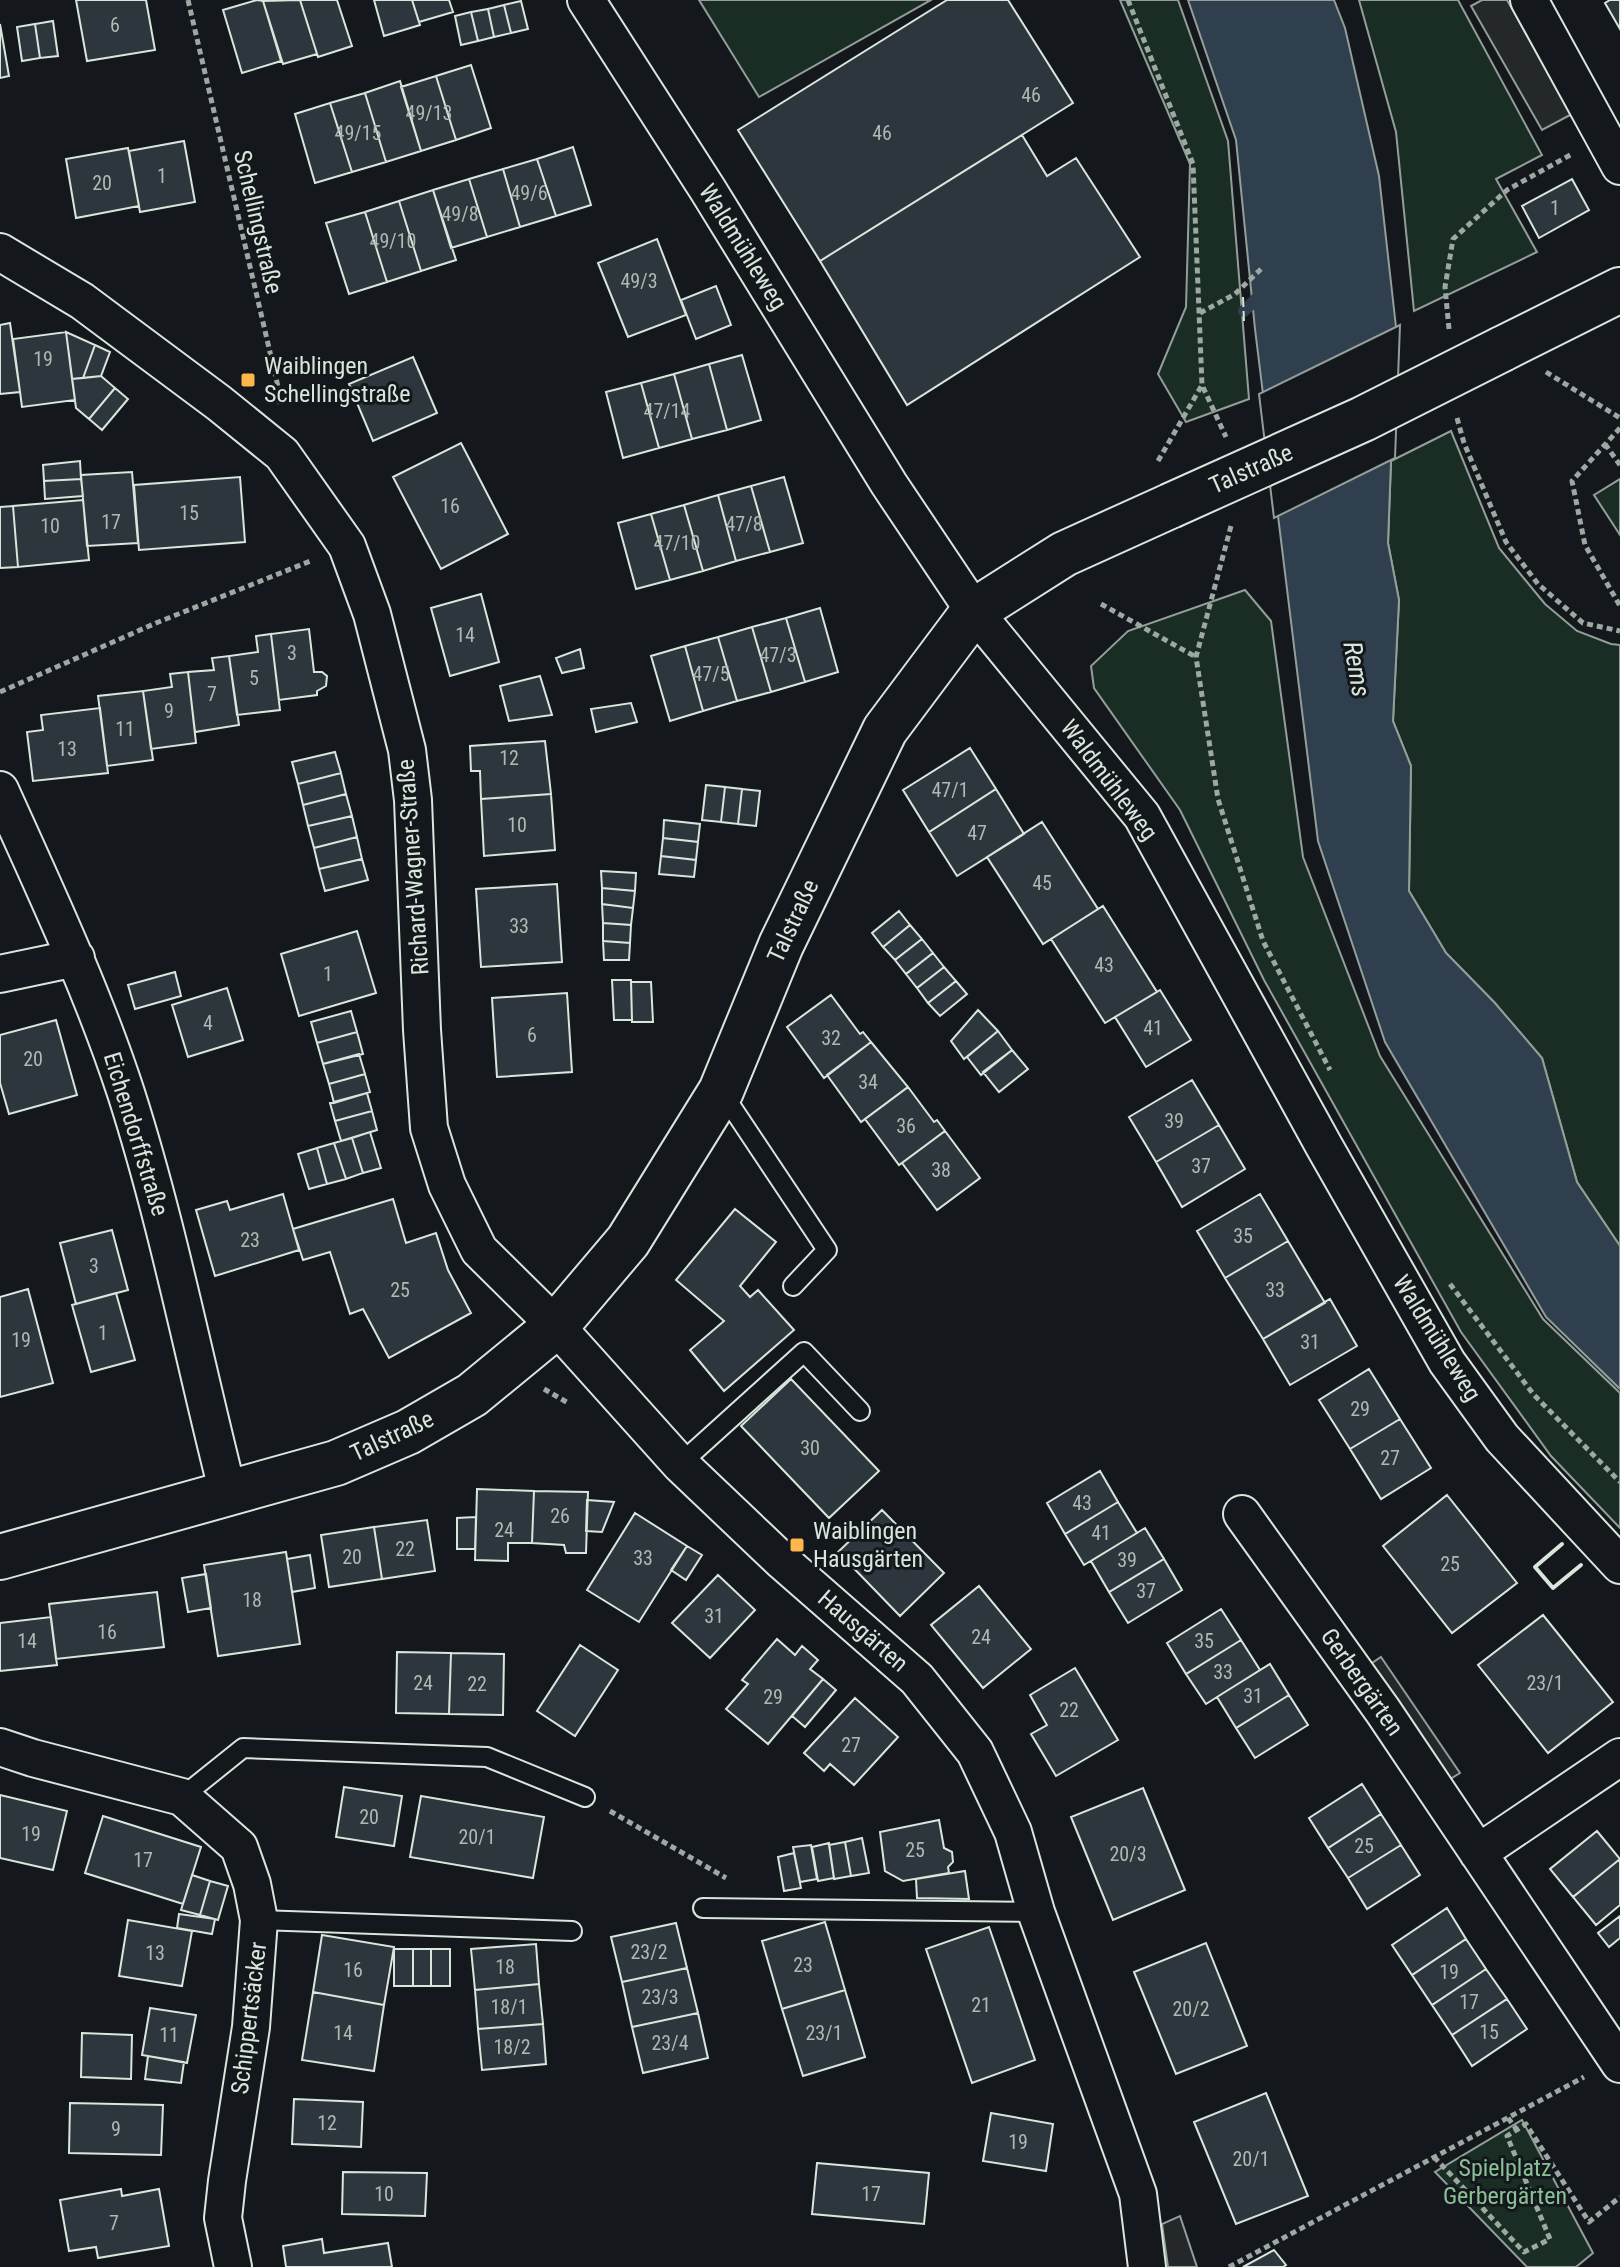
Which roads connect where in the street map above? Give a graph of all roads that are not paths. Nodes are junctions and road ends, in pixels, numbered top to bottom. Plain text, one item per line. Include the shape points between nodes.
1 (586, 0) edge
2 (1529, 0) edge
3 (1620, 166) edge
4 (0, 252) edge
5 (1620, 290) edge
6 (974, 611) junction
7 (0, 790) edge
8 (76, 958) junction
9 (0, 974) edge
10 (721, 1091) junction
11 (793, 1286) dead end
12 (556, 1326) junction
13 (860, 1411) dead end
14 (680, 1464) junction
15 (228, 1493) junction
16 (1242, 1514) dead end
17 (0, 1557) edge
18 (1620, 1565) edge
19 (0, 1747) edge
20 (1620, 1757) edge
21 (182, 1797) junction
22 (585, 1797) road end
23 (1478, 1853) junction
24 (703, 1908) dead end
25 (1036, 1912) junction
26 (259, 1920) junction
27 (572, 1931) dead end
28 (1618, 2061) edge
29 (233, 2267) edge
30 (1147, 2267) edge

1 - 6 street, Waldmühleweg
2 - 3 street
4 - 12 street, Richard-Wagner-Straße via 82,301 282,454 347,546 372,614 407,750 429,1128 447,1185 479,1250
5 - 6 street, Talstraße, bridge via 1363,419 1064,554
6 - 10 street, Talstraße via 885,730 781,945
6 - 18 street, Waldmühleweg via 1142,816 1447,1362 1502,1438
7 - 8 street, Eichendorffstraße
8 - 9 street
8 - 15 street, Eichendorffstraße via 125,1092 166,1232
10 - 11 lane via 827,1250
10 - 12 street, Talstraße via 628,1241
12 - 14 street, Hausgärten
12 - 15 street, Talstraße via 472,1395 408,1432 336,1463
13 - 14 lane via 804,1352
14 - 25 street, Hausgärten via 917,1679 944,1710 975,1752 1013,1832
15 - 17 street, Talstraße
16 - 23 street, Gerbergärten
19 - 21 street, Schippertsäcker
20 - 23 street
21 - 22 lane via 243,1748 487,1757
21 - 26 street, Schippertsäcker via 239,1847
23 - 28 street, Gerbergärten
24 - 25 lane
25 - 30 street, Hausgärten via 1138,2194
26 - 27 lane
26 - 29 street, Schippertsäcker via 251,2027 223,2218

